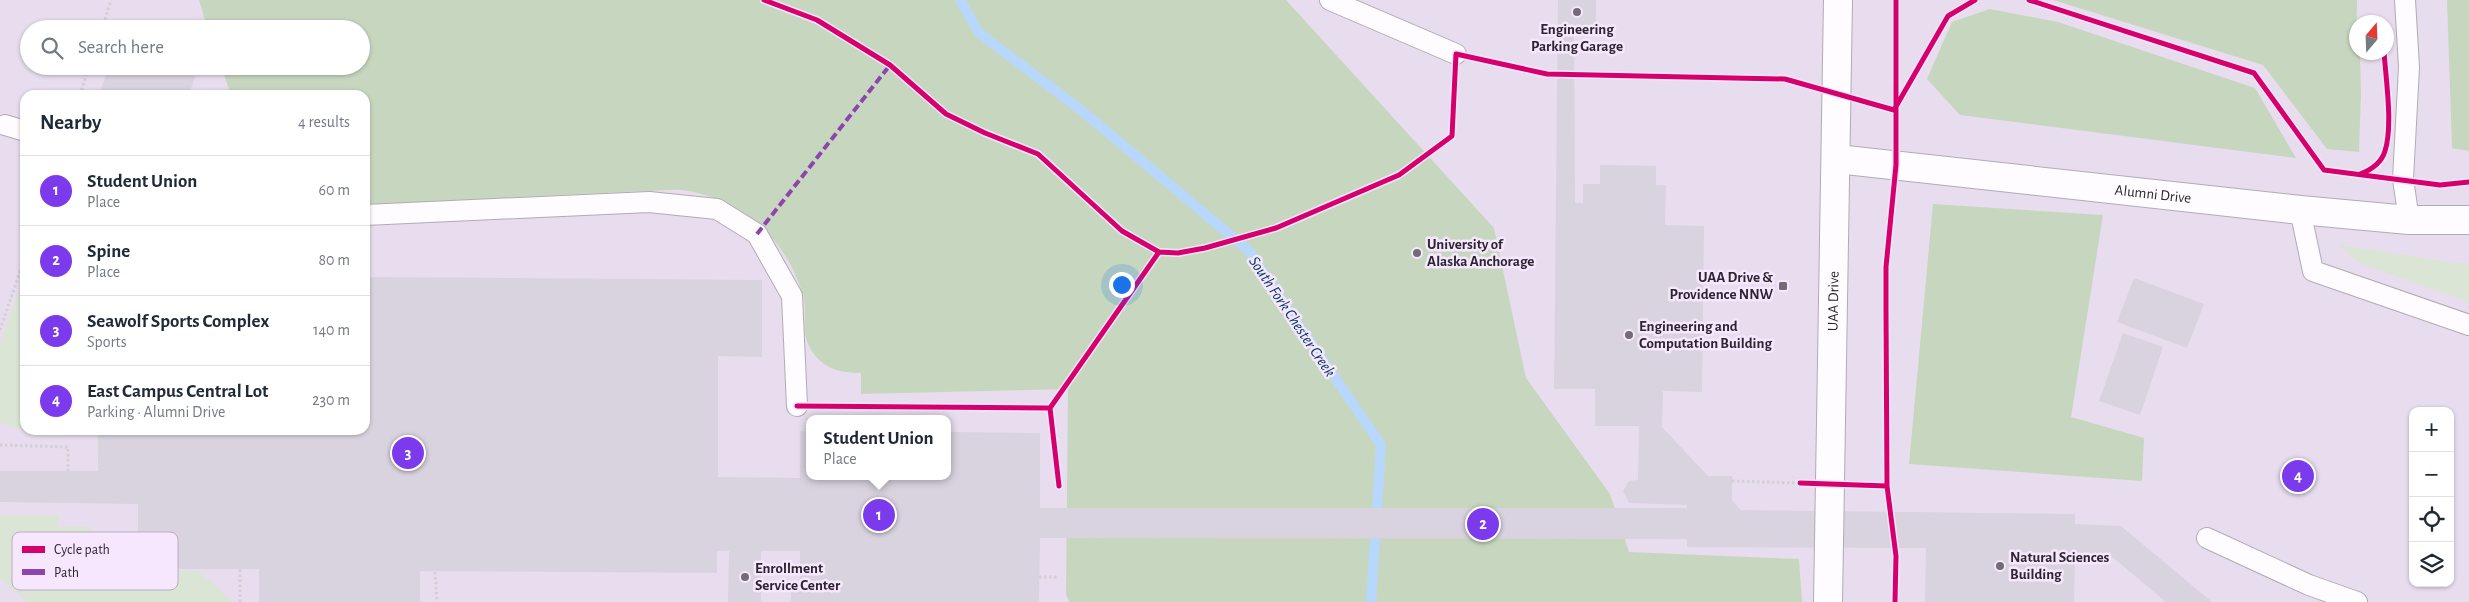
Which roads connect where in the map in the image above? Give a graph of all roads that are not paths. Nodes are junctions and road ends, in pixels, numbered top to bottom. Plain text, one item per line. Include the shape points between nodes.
1 (1330, 0) edge
2 (1838, 0) edge
3 (2405, 0) edge
4 (1456, 54) dead end
5 (4, 125) dead end
6 (20, 130) edge
7 (1837, 158) junction
8 (2300, 210) junction
9 (370, 215) edge
10 (2409, 220) junction
11 (2469, 220) edge
12 (2469, 325) edge
13 (798, 406) dead end
14 (2207, 538) dead end
15 (1828, 602) edge
16 (2357, 602) edge

1 - 4 lane
2 - 7 street, UAA Drive
3 - 10 lane via 2409,68 2403,179
5 - 6 lane
7 - 8 street, Alumni Drive
7 - 15 street, UAA Drive
8 - 10 street, Alumni Drive
8 - 12 lane via 2313,271
9 - 13 lane via 649,202 717,209 757,234 792,296
10 - 11 street, Alumni Drive
14 - 16 lane via 2309,585

